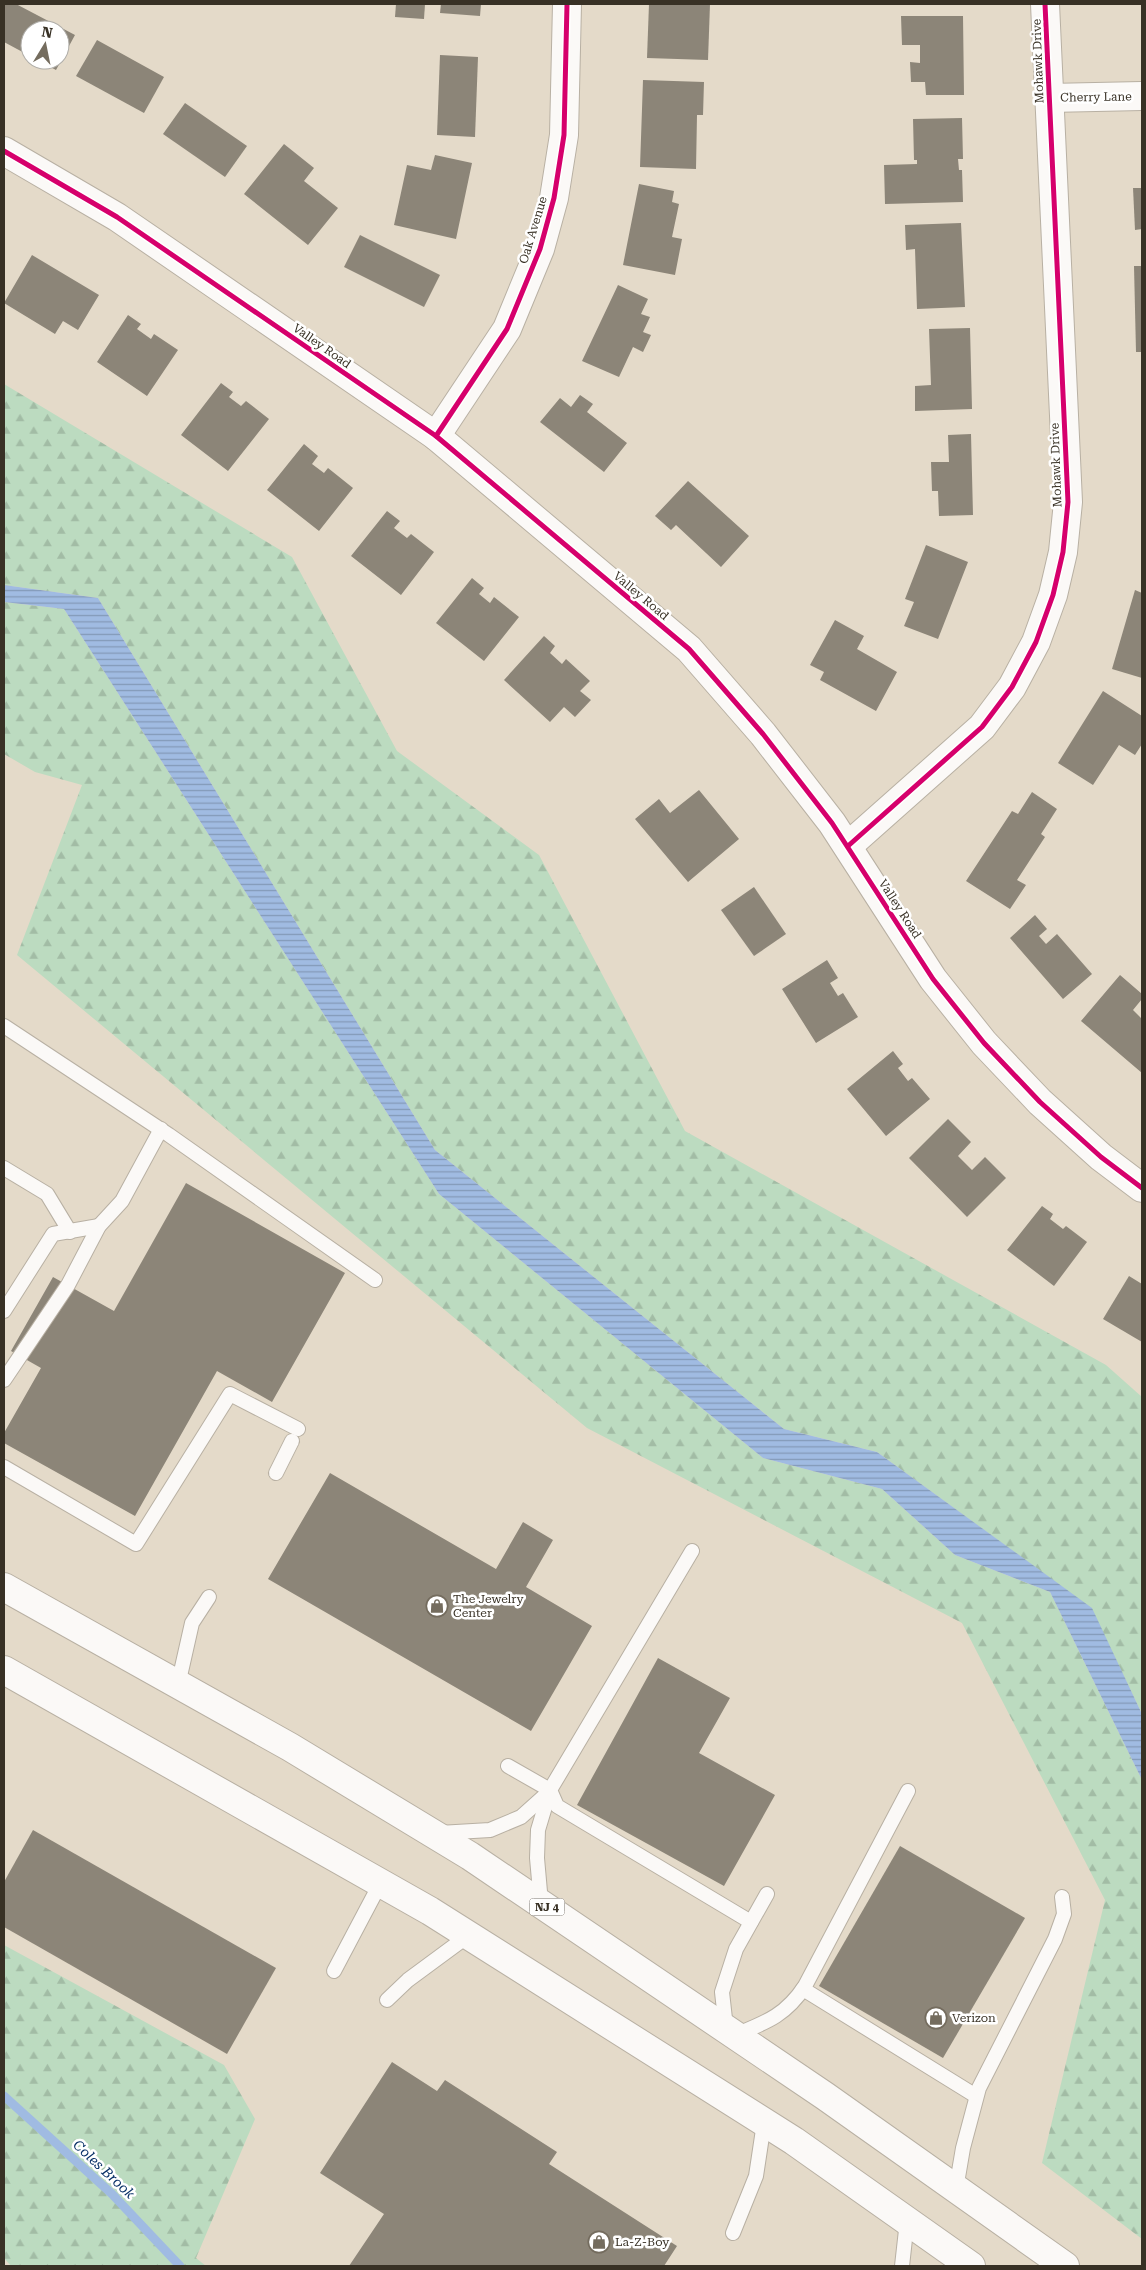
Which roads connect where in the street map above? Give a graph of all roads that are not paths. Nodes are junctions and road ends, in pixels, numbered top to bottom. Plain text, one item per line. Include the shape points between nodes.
1 (567, 4) edge
2 (1045, 4) edge
3 (1142, 96) edge
4 (1049, 98) junction
5 (4, 151) edge
6 (436, 436) junction
7 (848, 846) junction
8 (4, 1026) edge
9 (160, 1129) junction
10 (4, 1168) edge
11 (1142, 1188) edge
12 (99, 1226) junction
13 (70, 1232) junction
14 (376, 1280) dead end
15 (4, 1311) edge
16 (4, 1380) edge
17 (4, 1466) edge
18 (276, 1472) dead end
19 (692, 1551) dead end
20 (4, 1587) edge
21 (208, 1597) dead end
22 (4, 1670) edge
23 (178, 1685) junction
24 (508, 1766) dead end
25 (550, 1790) junction
26 (908, 1791) dead end
27 (433, 1834) junction
28 (380, 1884) junction
29 (767, 1894) dead end
30 (1062, 1897) dead end
31 (542, 1903) junction
32 (751, 1922) junction
33 (469, 1935) junction
34 (334, 1971) dead end
35 (803, 1989) junction
36 (386, 2000) dead end
37 (730, 2032) junction
38 (976, 2096) junction
39 (764, 2122) junction
40 (956, 2189) junction
41 (906, 2221) junction
42 (733, 2233) dead end
43 (902, 2266) edge
44 (971, 2266) edge
45 (1065, 2266) edge

1 - 6 main road, Oak Avenue via 564,135 554,198 540,249 507,329
2 - 4 main road, Mohawk Drive
3 - 4 main road, Cherry Lane
4 - 7 main road, Mohawk Drive via 1068,502 1063,552 1053,595 1036,642 1012,687 982,727
5 - 6 main road, Valley Road via 118,217
6 - 7 main road, Valley Road via 688,649 763,734
7 - 11 main road, Valley Road via 933,979 984,1043 1040,1102 1101,1157
8 - 9 lane
9 - 12 lane via 122,1200
9 - 14 lane
10 - 13 lane via 47,1194
12 - 13 lane
12 - 16 lane via 68,1285
13 - 15 lane via 53,1234
17 - 18 lane via 136,1544 230,1394 295,1435
19 - 25 lane
20 - 23 main road, NJ 4
21 - 23 lane via 192,1622
22 - 28 main road
23 - 27 main road, NJ 4 via 290,1747
24 - 25 lane
25 - 27 lane via 521,1817 490,1830
25 - 31 lane via 538,1830 537,1858
25 - 32 lane via 558,1806
26 - 35 lane
27 - 31 main road, NJ 4
28 - 33 main road
28 - 34 lane
29 - 32 lane
30 - 38 lane via 1064,1914 1055,1939
31 - 37 main road, NJ 4
32 - 37 lane via 736,1950 722,1992
33 - 36 lane
33 - 39 main road
35 - 37 lane via 794,2003 773,2020
35 - 38 lane
37 - 40 main road, NJ 4
38 - 40 lane
39 - 41 main road
39 - 42 lane via 756,2176
40 - 45 main road, NJ 4
41 - 43 lane
41 - 44 main road

